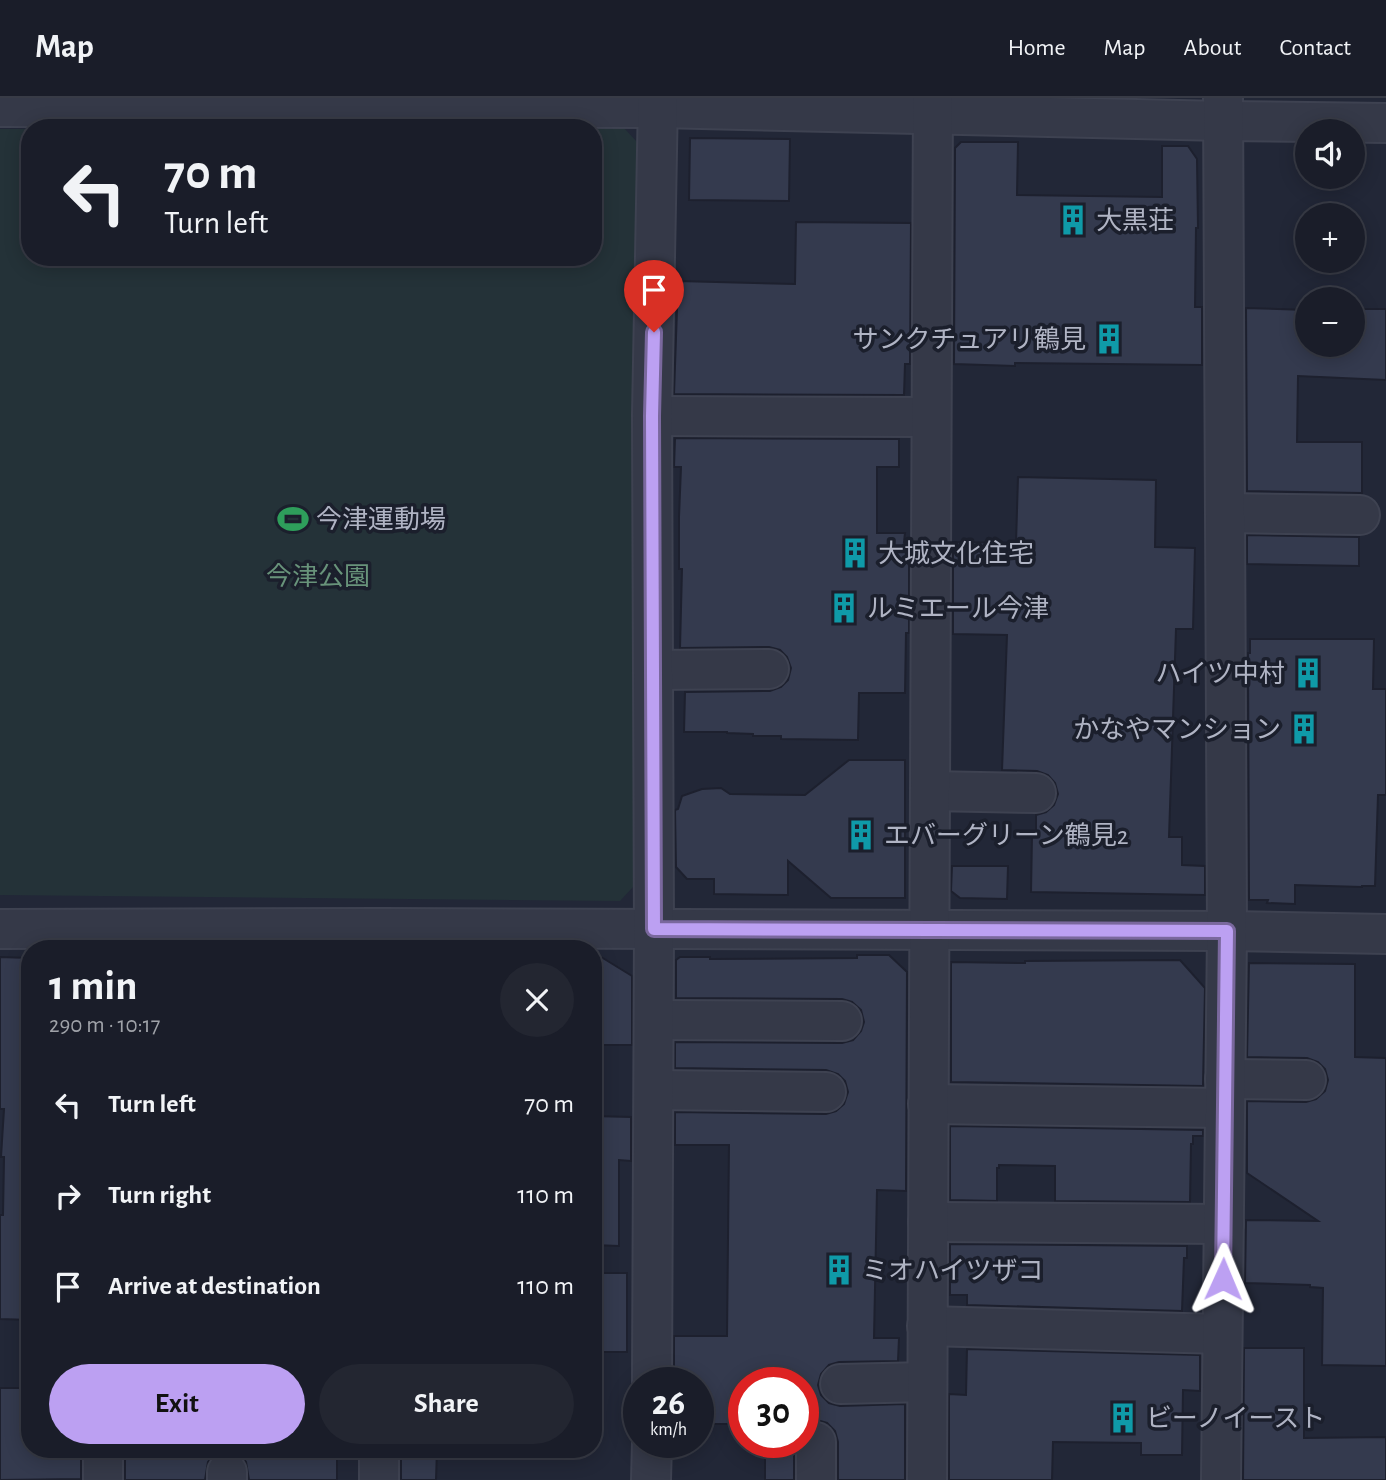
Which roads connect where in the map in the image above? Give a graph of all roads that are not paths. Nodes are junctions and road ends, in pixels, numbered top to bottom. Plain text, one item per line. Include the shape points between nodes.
1 (659, 103) edge
2 (933, 106) edge
3 (0, 107) edge
4 (1223, 110) edge
5 (1386, 123) edge
6 (652, 416) junction
7 (932, 417) junction
8 (1225, 513) junction
9 (1360, 514) dead end
10 (769, 669) dead end
11 (653, 670) junction
12 (930, 791) junction
13 (1036, 793) dead end
14 (0, 929) edge
15 (654, 929) junction
16 (929, 930) junction
17 (1227, 931) junction
18 (1386, 934) edge
19 (382, 938) edge
20 (105, 939) edge
21 (654, 1020) junction
22 (842, 1021) dead end
23 (1306, 1080) dead end
24 (654, 1090) junction
25 (826, 1092) dead end
26 (1225, 1093) junction
27 (928, 1104) junction
28 (928, 1222) junction
29 (1224, 1224) junction
30 (927, 1326) junction
31 (1222, 1334) junction
32 (652, 1367) edge
33 (927, 1382) junction
34 (840, 1384) dead end
35 (103, 1458) edge
36 (379, 1458) edge
37 (652, 1458) edge
38 (816, 1458) edge
39 (103, 1480) edge
40 (379, 1480) edge
41 (652, 1480) edge
42 (816, 1480) edge
43 (926, 1480) edge
44 (1221, 1480) edge

1 - 2 street
1 - 3 street
1 - 6 street
2 - 4 street
2 - 7 street
4 - 5 street
4 - 8 street
6 - 7 street
6 - 11 street
7 - 12 street
8 - 9 street
8 - 17 street
10 - 11 street
11 - 15 street
12 - 13 street
12 - 16 street
14 - 20 street
15 - 16 street
15 - 19 street
15 - 21 street
16 - 17 street
16 - 27 street
17 - 18 street
17 - 26 street
19 - 20 street
21 - 22 street
21 - 24 street
23 - 26 street
24 - 25 street
24 - 32 street
26 - 27 street
26 - 29 street
27 - 28 street
28 - 29 street
28 - 30 street
29 - 31 street
30 - 31 street
30 - 33 street
31 - 44 street
33 - 34 street
33 - 43 street
35 - 39 street
36 - 40 street
37 - 41 street
38 - 42 street

